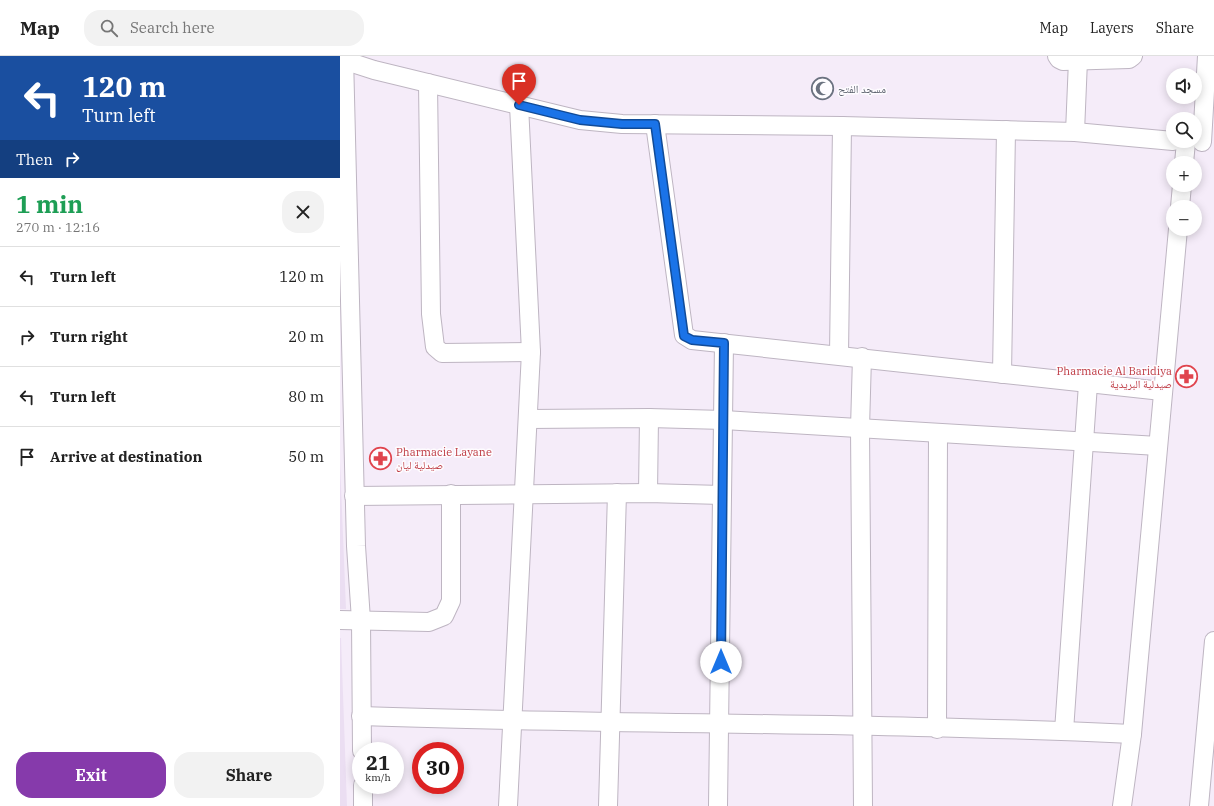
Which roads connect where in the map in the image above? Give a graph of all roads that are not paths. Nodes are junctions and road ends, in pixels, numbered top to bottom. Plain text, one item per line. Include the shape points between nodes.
1 (1058, 56) edge
2 (1133, 56) edge
3 (1207, 56) edge
4 (342, 59) edge
5 (1078, 60) junction
6 (428, 83) junction
7 (519, 105) junction
8 (1196, 112) edge
9 (655, 124) junction
10 (842, 126) junction
11 (1006, 130) junction
12 (1075, 132) junction
13 (1166, 140) edge
14 (1177, 236) edge
15 (724, 343) junction
16 (531, 352) junction
17 (839, 355) junction
18 (862, 357) junction
19 (1002, 374) junction
20 (1088, 384) junction
21 (1162, 391) junction
22 (649, 418) junction
23 (529, 419) junction
24 (724, 420) junction
25 (860, 428) junction
26 (938, 433) junction
27 (1084, 440) junction
28 (1158, 446) junction
29 (524, 493) junction
30 (617, 493) junction
31 (648, 493) junction
32 (451, 494) junction
33 (722, 494) junction
34 (354, 496) junction
35 (340, 620) edge
36 (361, 620) junction
37 (1214, 641) edge
38 (361, 716) junction
39 (512, 721) junction
40 (611, 721) junction
41 (720, 722) junction
42 (862, 727) junction
43 (937, 729) junction
44 (1064, 731) junction
45 (1132, 734) junction
46 (362, 742) edge
47 (363, 794) edge
48 (363, 806) edge
49 (508, 806) edge
50 (608, 806) edge
51 (718, 806) edge
52 (863, 806) edge
53 (1122, 806) edge
54 (1199, 806) edge

1 - 5 street via 1059,60 1063,61
2 - 5 street via 1129,59
3 - 8 street
4 - 6 street
4 - 34 street
5 - 12 street
6 - 7 street
6 - 16 street via 431,314 435,347 442,353
7 - 9 street via 580,120
7 - 16 street
9 - 10 street
9 - 15 street via 684,336 692,340
10 - 11 street
10 - 17 street
11 - 12 street
11 - 19 street
12 - 13 street
14 - 21 street
15 - 17 street
15 - 24 street
16 - 23 street
17 - 18 street
18 - 19 street
18 - 25 street
19 - 20 street
20 - 21 street
20 - 27 street
21 - 28 street
22 - 23 street
22 - 24 street
22 - 31 street
23 - 29 street
24 - 25 street
24 - 33 street
25 - 26 street
25 - 42 street
26 - 27 street
26 - 43 street
27 - 28 street
27 - 44 street
28 - 45 street
29 - 30 street
29 - 32 street
29 - 39 street
30 - 31 street
30 - 40 street
31 - 33 street
32 - 34 street
32 - 36 street via 451,601 444,616 428,622
33 - 41 street
34 - 36 street
35 - 36 street
36 - 38 street
37 - 54 street
38 - 39 street
38 - 46 street
39 - 40 street
39 - 49 street
40 - 41 street
40 - 50 street
41 - 42 street
41 - 51 street
42 - 43 street
42 - 52 street
43 - 44 street
44 - 45 street
45 - 53 street
47 - 48 street

